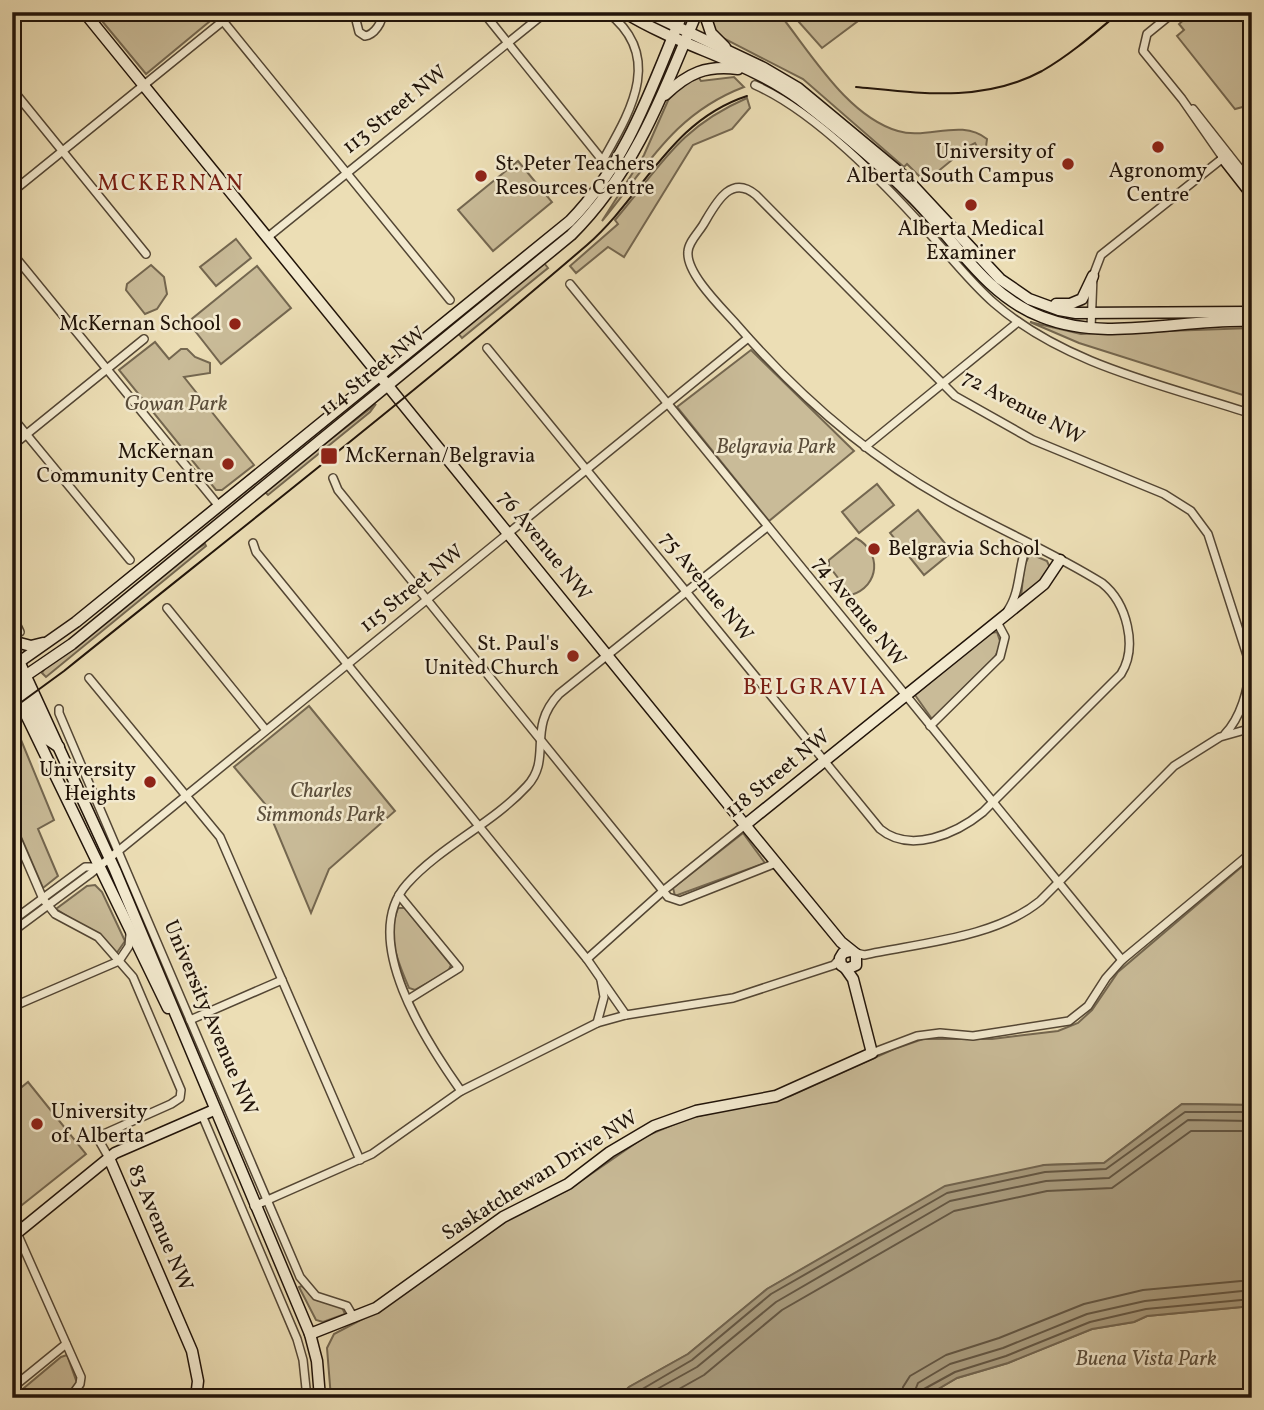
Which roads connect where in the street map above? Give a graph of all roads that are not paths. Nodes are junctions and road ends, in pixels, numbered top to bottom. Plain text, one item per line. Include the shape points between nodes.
1 (84, 12) edge
2 (234, 12) edge
3 (356, 12) edge
4 (483, 12) edge
5 (546, 12) edge
6 (607, 12) edge
7 (624, 12) edge
8 (634, 12) edge
9 (646, 12) edge
10 (683, 12) edge
11 (697, 12) edge
12 (704, 12) edge
13 (1174, 12) edge
14 (384, 13) edge
15 (223, 21) junction
16 (683, 32) junction
17 (508, 43) junction
18 (732, 54) junction
19 (746, 69) junction
20 (755, 85) dead end
21 (144, 86) junction
22 (12, 89) edge
23 (660, 99) junction
24 (63, 152) junction
25 (1225, 156) junction
26 (603, 160) junction
27 (611, 171) junction
28 (347, 174) junction
29 (1252, 184) edge
30 (12, 192) edge
31 (1252, 195) edge
32 (268, 237) junction
33 (12, 253) edge
34 (146, 254) dead end
35 (1093, 276) junction
36 (570, 284) dead end
37 (450, 300) dead end
38 (1046, 306) junction
39 (1252, 312) edge
40 (1093, 313) junction
41 (1252, 321) edge
42 (1018, 322) junction
43 (1091, 328) junction
44 (144, 338) dead end
45 (748, 338) junction
46 (487, 348) dead end
47 (107, 369) junction
48 (385, 380) junction
49 (941, 385) junction
50 (667, 404) junction
51 (1252, 414) edge
52 (12, 416) edge
53 (27, 434) junction
54 (12, 446) edge
55 (864, 447) junction
56 (587, 468) junction
57 (333, 478) dead end
58 (218, 505) junction
59 (767, 527) junction
60 (509, 532) junction
61 (253, 543) dead end
62 (1027, 544) junction
63 (130, 560) dead end
64 (1060, 560) junction
65 (687, 591) junction
66 (427, 600) junction
67 (167, 608) dead end
68 (12, 615) edge
69 (1001, 619) junction
70 (52, 639) junction
71 (15, 640) edge
72 (607, 655) junction
73 (16, 664) edge
74 (347, 664) junction
75 (1251, 669) edge
76 (89, 678) dead end
77 (17, 681) edge
78 (905, 696) junction
79 (59, 709) dead end
80 (930, 726) junction
81 (1252, 728) edge
82 (265, 729) junction
83 (539, 737) junction
84 (1220, 737) junction
85 (825, 761) junction
86 (186, 794) junction
87 (64, 797) junction
88 (993, 803) junction
89 (745, 825) junction
90 (478, 826) junction
91 (12, 827) edge
92 (1252, 852) edge
93 (113, 854) junction
94 (776, 863) junction
95 (98, 867) junction
96 (1058, 883) junction
97 (663, 891) junction
98 (399, 895) junction
99 (43, 899) junction
100 (49, 906) junction
101 (12, 921) edge
102 (134, 930) junction
103 (12, 932) edge
104 (587, 959) junction
105 (848, 960) junction
106 (1122, 960) junction
107 (119, 961) junction
108 (598, 973) junction
109 (282, 980) junction
110 (409, 999) junction
111 (12, 1007) edge
112 (626, 1015) junction
113 (190, 1020) junction
114 (597, 1023) junction
115 (872, 1053) junction
116 (461, 1091) junction
117 (214, 1110) junction
118 (202, 1115) junction
119 (109, 1158) junction
120 (360, 1160) junction
121 (267, 1200) junction
122 (254, 1206) junction
123 (15, 1235) edge
124 (289, 1286) junction
125 (277, 1291) junction
126 (354, 1318) junction
127 (310, 1334) junction
128 (66, 1344) junction
129 (1252, 1348) edge
130 (1252, 1371) edge
131 (12, 1388) edge
132 (71, 1398) edge
133 (196, 1398) edge
134 (307, 1398) edge
135 (320, 1398) edge

1 - 21 main road, 76 Avenue NW
2 - 15 street
3 - 14 street
3 - 14 street via 359,32 365,36
4 - 17 street
5 - 17 street, 113 Street NW
6 - 26 street via 627,33 638,65 634,100
7 - 16 main road
8 - 16 main road
9 - 16 main road
10 - 16 main road
11 - 16 main road
12 - 18 main road via 711,33
13 - 25 street via 1143,39 1146,57
15 - 21 street
15 - 28 street
16 - 18 main road
16 - 19 main road
16 - 23 main road, 114 Street NW
16 - 27 main road, 114 Street NW
17 - 26 street
17 - 28 street, 113 Street NW
18 - 38 main road via 812,98 904,176 986,267 1016,292
19 - 23 main road via 698,71
19 - 43 main road via 789,92 870,158 913,197 1002,294 1041,317
20 - 42 street via 800,111 893,194 985,295
21 - 24 street
21 - 32 main road, 76 Avenue NW
22 - 24 street
23 - 48 main road, 114 Street NW via 625,171 580,226
24 - 30 street
24 - 34 street
25 - 29 street
25 - 31 main road
25 - 35 street via 1101,255
26 - 27 street
27 - 48 main road, 114 Street NW via 563,228
28 - 32 street, 113 Street NW
28 - 37 street
32 - 48 main road, 76 Avenue NW
33 - 47 street
35 - 38 main road via 1082,299
35 - 40 street
36 - 50 street, 74 Avenue NW
38 - 40 main road
39 - 40 main road
40 - 43 street
41 - 43 main road
42 - 49 street
42 - 51 street via 1081,357
44 - 47 street
45 - 49 street, 72 Avenue NW via 692,270 688,251 721,196 736,187 756,195
45 - 50 street, 115 Street NW
45 - 55 street
46 - 56 street, 75 Avenue NW
47 - 53 street
47 - 58 street
48 - 58 main road, 114 Street NW
48 - 60 main road, 76 Avenue NW
48 - 77 main road, 114 Street NW via 103,619
49 - 55 street
49 - 75 street, 72 Avenue NW via 1033,440 1164,494 1191,511 1208,534
50 - 56 street, 115 Street NW
50 - 59 street, 74 Avenue NW
52 - 53 street
53 - 54 street
53 - 63 street
55 - 62 street via 941,497
56 - 60 street, 115 Street NW
56 - 65 street, 75 Avenue NW
57 - 66 street
58 - 70 main road, 114 Street NW
59 - 65 street
59 - 78 street, 74 Avenue NW
60 - 66 street, 115 Street NW
60 - 72 main road, 76 Avenue NW
61 - 74 street
62 - 64 street
62 - 69 street via 1013,603
64 - 69 main road, 118 Street NW via 1044,584
64 - 88 street via 1112,593 1131,643 1127,664
65 - 72 street
65 - 85 street, 75 Avenue NW
66 - 74 street, 115 Street NW
66 - 83 street
67 - 82 street
68 - 71 street
69 - 78 main road, 118 Street NW
69 - 80 street via 1005,637 1000,657
70 - 71 main road via 31,646
70 - 73 main road, 114 Street NW
71 - 73 main road
72 - 83 street via 554,699
72 - 89 main road, 76 Avenue NW
73 - 77 main road
74 - 82 street, 115 Street NW
74 - 90 street
75 - 84 street via 1238,713
76 - 86 street
77 - 87 main road
77 - 93 main road, University Avenue NW via 44,737 59,747
78 - 80 street, 74 Avenue NW
78 - 85 main road, 118 Street NW
79 - 93 street, University Avenue NW
80 - 88 street, 74 Avenue NW
81 - 84 street
82 - 86 street, 115 Street NW
83 - 90 street via 539,761 532,780
83 - 97 street
84 - 96 street via 1174,766
85 - 88 street, 75 Avenue NW via 880,829 903,842 962,827
85 - 89 main road, 118 Street NW
86 - 93 street, 115 Street NW
86 - 109 street via 220,837
87 - 93 main road via 75,807 99,850
87 - 95 main road
88 - 96 street, 74 Avenue NW
89 - 94 main road, 76 Avenue NW
89 - 97 street, 118 Street NW
90 - 98 street via 417,874
90 - 104 street
91 - 99 street
92 - 106 street, Saskatchewan Drive NW
93 - 95 street, 115 Street NW
93 - 102 main road, University Avenue NW
93 - 113 street, University Avenue NW
94 - 97 street via 680,901 672,901
94 - 105 main road, 76 Avenue NW via 841,942
95 - 99 street, 115 Street NW via 85,867
95 - 100 street, 115 Street NW
95 - 102 main road via 108,872
96 - 105 street via 1009,922
96 - 106 street, 74 Avenue NW
97 - 104 street, 118 Street NW
98 - 110 street via 389,922 389,945
98 - 110 street via 459,968
99 - 100 street
99 - 101 street, 115 Street NW
100 - 103 street, 115 Street NW
100 - 107 street via 55,914 98,937
102 - 107 street
102 - 117 main road, University Avenue NW
104 - 108 street
105 - 112 street via 733,998
105 - 115 main road, 76 Avenue NW
106 - 115 street, Saskatchewan Drive NW via 1088,1006 1069,1021 973,1036 917,1036
107 - 111 street
107 - 119 street, 83 Avenue NW via 133,977 181,1095 171,1104 97,1137
108 - 112 street
108 - 114 street via 604,997
109 - 113 street
109 - 120 street
110 - 116 street via 430,1046
112 - 114 street
113 - 121 street, University Avenue NW
114 - 116 street
115 - 126 main road, Saskatchewan Drive NW via 776,1096 696,1111 646,1130 568,1184 503,1217 376,1308
116 - 120 street
117 - 118 main road
117 - 122 main road, University Avenue NW
118 - 119 main road
118 - 125 street
119 - 123 main road
119 - 133 main road, 83 Avenue NW via 192,1351
120 - 121 street
121 - 122 street
121 - 126 street, University Avenue NW via 305,1286 320,1298 347,1306
122 - 124 main road, University Avenue NW
123 - 128 street
124 - 125 street
124 - 127 main road, University Avenue NW
125 - 134 street via 303,1360
126 - 127 main road, Saskatchewan Drive NW
127 - 135 main road
128 - 131 street
128 - 132 street via 81,1377
129 - 130 street

